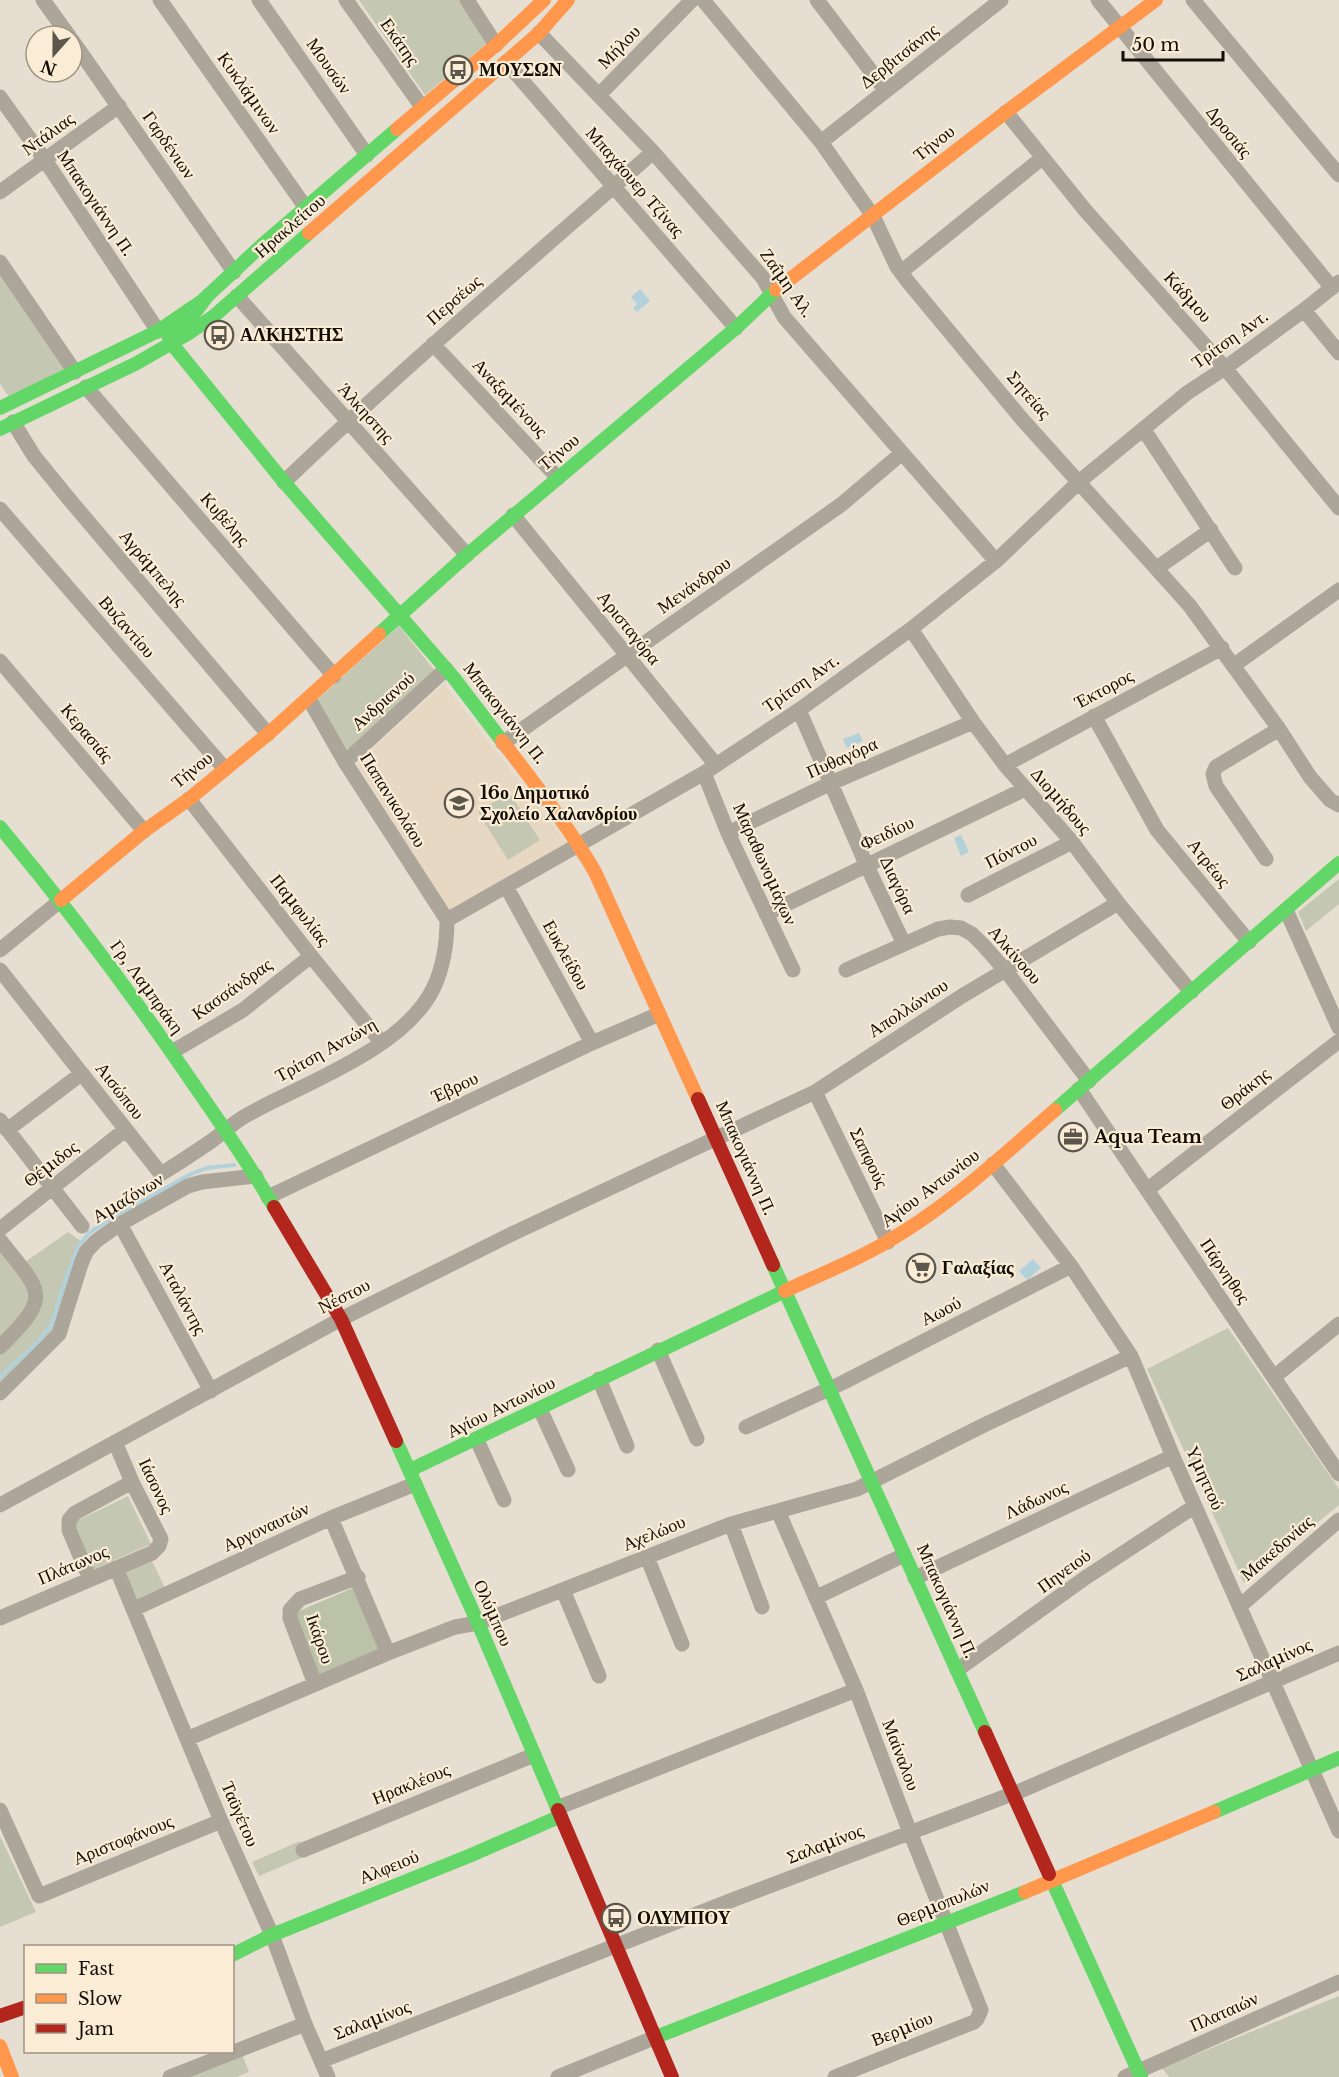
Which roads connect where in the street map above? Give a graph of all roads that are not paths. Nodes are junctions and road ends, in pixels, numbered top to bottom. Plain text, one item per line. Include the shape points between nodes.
1 (43, 0) edge
2 (160, 0) edge
3 (259, 0) edge
4 (346, 0) edge
5 (467, 0) edge
6 (544, 0) edge
7 (568, 0) edge
8 (692, 0) edge
9 (703, 0) edge
10 (816, 0) edge
11 (1001, 0) edge
12 (1098, 0) edge
13 (1156, 0) edge
14 (1193, 0) edge
15 (60, 24) edge
16 (1119, 28) junction
17 (539, 33) junction
18 (496, 45) junction
19 (84, 57) edge
20 (506, 62) junction
21 (886, 91) junction
22 (599, 95) junction
23 (0, 98) edge
24 (119, 106) junction
25 (422, 107) junction
26 (1006, 112) junction
27 (821, 142) junction
28 (653, 152) junction
29 (367, 155) junction
30 (1042, 158) junction
31 (45, 160) junction
32 (1339, 175) edge
33 (613, 187) junction
34 (0, 192) edge
35 (306, 208) junction
36 (873, 216) junction
37 (0, 262) edge
38 (234, 272) junction
39 (901, 272) junction
40 (1336, 285) edge
41 (771, 294) junction
42 (208, 295) junction
43 (237, 296) junction
44 (1304, 310) junction
45 (735, 328) junction
46 (158, 331) junction
47 (172, 344) junction
48 (434, 344) junction
49 (1339, 353) edge
50 (1225, 368) junction
51 (75, 372) junction
52 (86, 387) junction
53 (0, 407) edge
54 (348, 421) junction
55 (7, 426) edge
56 (1144, 430) junction
57 (902, 453) junction
58 (558, 478) junction
59 (1080, 481) junction
60 (284, 482) junction
61 (1339, 508) edge
62 (0, 509) edge
63 (513, 515) junction
64 (1211, 530) junction
65 (467, 555) junction
66 (996, 561) junction
67 (1156, 568) junction
68 (1234, 568) dead end
69 (1339, 590) edge
70 (401, 616) junction
71 (911, 629) junction
72 (1221, 648) junction
73 (627, 656) junction
74 (0, 661) edge
75 (1233, 666) junction
76 (447, 669) junction
77 (334, 676) junction
78 (309, 699) junction
79 (799, 710) junction
80 (1095, 716) junction
81 (973, 722) junction
82 (1279, 729) junction
83 (268, 734) junction
84 (503, 743) junction
85 (345, 762) junction
86 (1005, 765) junction
87 (225, 769) junction
88 (710, 769) junction
89 (831, 783) junction
90 (1026, 789) junction
91 (189, 799) junction
92 (1339, 805) edge
93 (0, 826) edge
94 (144, 831) junction
95 (728, 833) junction
96 (1072, 842) junction
97 (579, 845) junction
98 (1266, 859) dead end
99 (1339, 863) edge
100 (866, 864) junction
101 (506, 886) junction
102 (968, 895) dead end
103 (61, 900) junction
104 (1118, 903) junction
105 (1286, 910) junction
106 (766, 914) junction
107 (447, 920) junction
108 (1249, 942) junction
109 (904, 944) junction
110 (0, 950) edge
111 (311, 956) junction
112 (0, 970) edge
113 (793, 970) dead end
114 (846, 970) dead end
115 (1005, 971) junction
116 (1191, 992) junction
117 (659, 1014) junction
118 (1339, 1028) edge
119 (1339, 1041) edge
120 (382, 1043) junction
121 (592, 1043) junction
122 (172, 1052) junction
123 (81, 1074) junction
124 (1084, 1085) junction
125 (815, 1092) junction
126 (4, 1125) edge
127 (126, 1130) junction
128 (230, 1136) junction
129 (716, 1139) junction
130 (993, 1164) junction
131 (256, 1176) junction
132 (52, 1188) junction
133 (1147, 1190) junction
134 (268, 1197) junction
135 (120, 1224) junction
136 (82, 1226) dead end
137 (0, 1229) edge
138 (0, 1240) edge
139 (888, 1242) junction
140 (1071, 1266) junction
141 (784, 1291) junction
142 (341, 1319) junction
143 (1339, 1324) edge
144 (0, 1347) edge
145 (658, 1350) junction
146 (1131, 1356) junction
147 (1274, 1377) junction
148 (599, 1379) junction
149 (829, 1389) junction
150 (211, 1391) junction
151 (0, 1393) edge
152 (540, 1409) junction
153 (746, 1427) dead end
154 (697, 1439) dead end
155 (477, 1440) junction
156 (115, 1442) junction
157 (627, 1446) dead end
158 (1173, 1456) junction
159 (568, 1470) dead end
160 (1339, 1474) edge
161 (412, 1477) junction
162 (132, 1482) junction
163 (871, 1482) junction
164 (504, 1500) dead end
165 (0, 1505) edge
166 (1196, 1506) junction
167 (778, 1512) junction
168 (332, 1518) junction
169 (1339, 1520) edge
170 (731, 1524) junction
171 (159, 1546) joint
172 (904, 1555) junction
173 (647, 1557) junction
174 (116, 1568) junction
175 (358, 1577) junction
176 (915, 1578) junction
177 (90, 1579) junction
178 (563, 1590) junction
179 (817, 1597) junction
180 (1240, 1606) junction
181 (762, 1607) dead end
182 (134, 1609) junction
183 (0, 1618) edge
184 (478, 1623) junction
185 (682, 1644) dead end
186 (388, 1653) junction
187 (1339, 1653) edge
188 (957, 1670) junction
189 (599, 1676) dead end
190 (1272, 1682) junction
191 (315, 1684) junction
192 (856, 1690) junction
193 (187, 1739) junction
194 (534, 1755) junction
195 (1339, 1758) edge
196 (1312, 1770) junction
197 (1013, 1793) junction
198 (0, 1810) edge
199 (559, 1812) junction
200 (221, 1821) junction
201 (1339, 1831) edge
202 (910, 1833) junction
203 (303, 1850) dead end
204 (1052, 1881) junction
205 (946, 1922) junction
206 (272, 1935) junction
207 (617, 1945) junction
208 (234, 1954) edge
209 (1339, 1982) edge
210 (24, 2008) edge
211 (980, 2014) joint
212 (0, 2016) edge
213 (305, 2024) junction
214 (656, 2037) junction
215 (0, 2046) edge
216 (234, 2052) edge
217 (231, 2053) edge
218 (0, 2058) edge
219 (321, 2061) junction
220 (1135, 2075) edge
221 (8, 2077) edge
222 (12, 2077) edge
223 (170, 2077) edge
224 (328, 2077) edge
225 (558, 2077) edge
226 (672, 2077) edge
227 (835, 2077) edge

1 - 15 street
2 - 35 street, Κυκλάμινων
3 - 29 street, Μουσών
4 - 25 street, Εκάτης
5 - 18 street
6 - 18 street, Ηρακλείτου
7 - 17 street, Ηρακλείτου
8 - 22 street, Μήλου
9 - 27 street, Σητείας
10 - 21 street
11 - 21 street, Δερβιτσάνης
12 - 16 street, Δροσιάς
13 - 16 street, Τήνου
14 - 32 street
16 - 26 street, Τήνου
16 - 40 street, Δροσιάς
17 - 20 street, Ηρακλείτου
17 - 22 street, Ζαΐμη Αλ.
18 - 25 street, Ηρακλείτου
19 - 24 street, Γαρδένιων
20 - 33 street, Μπαχάουερ Τζίνας
20 - 43 street, Ηρακλείτου
21 - 27 street, Δερβιτσάνης
22 - 28 street, Ζαΐμη Αλ.
23 - 31 street, Μπακογιάννη Π.
24 - 31 street, Ντάλιας
24 - 38 street, Γαρδένιων
25 - 29 street, Ηρακλείτου
26 - 30 street, Κάδμου
26 - 36 street, Τήνου
27 - 36 street, Σητείας
28 - 33 street, Περσέως
28 - 41 street, Ζαΐμη Αλ. via 763,278
29 - 35 street, Ηρακλείτου
30 - 39 street
30 - 50 street, Κάδμου
31 - 34 street, Ντάλιας
31 - 46 street, Μπακογιάννη Π.
33 - 45 street, Μπαχάουερ Τζίνας
33 - 48 street, Περσέως
35 - 38 street, Ηρακλείτου
36 - 39 street, Σητείας
36 - 41 street, Τήνου
37 - 51 street
38 - 42 street, Ηρακλείτου
39 - 59 street, Σητείας via 1021,417
40 - 44 street, Τρίτση Αντ.
41 - 45 street, Τήνου
41 - 57 street, Ζαΐμη Αλ. via 784,317
42 - 46 street, Ηρακλείτου
42 - 47 street via 171,333
43 - 47 street, Ηρακλείτου
43 - 54 street, Άλκηστης
44 - 49 street
44 - 50 street, Τρίτση Αντ.
45 - 58 street, Τήνου
46 - 51 street, Ηρακλείτου
47 - 52 street, Ηρακλείτου
47 - 60 street, Μπακογιάννη Π.
48 - 54 street, Περσέως
48 - 58 street, Αναξαμένους
50 - 56 street, Τρίτση Αντ. via 1187,393
50 - 61 street, Κάδμου
51 - 53 street, Ηρακλείτου
52 - 55 street, Ηρακλείτου
52 - 77 street, Κυβέλης
54 - 60 street, Περσέως
54 - 65 street, Άλκηστης
55 - 83 street, Αγράμπελης
56 - 59 street, Τρίτση Αντ.
56 - 64 street
57 - 66 street, Ζαΐμη Αλ.
57 - 73 street, Μενάνδρου via 842,504
58 - 63 street, Τήνου
59 - 66 street, Τρίτση Αντ.
59 - 67 street, Σητείας
60 - 70 street, Μπακογιάννη Π.
62 - 87 street, Βυζαντίου
63 - 65 street, Τήνου
63 - 73 street, Αρισταγόρα
64 - 67 street
64 - 68 street
65 - 70 street, Τήνου
66 - 71 street, Τρίτση Αντ.
67 - 72 street, Σητείας
69 - 75 street
70 - 76 street, Μπακογιάννη Π.
70 - 77 street, Τήνου
71 - 79 street, Τρίτση Αντ.
71 - 81 street, Διομήδους
72 - 75 street, Σητείας
72 - 80 street, Έκτορος
73 - 84 street, Μενάνδρου
73 - 88 street, Αρισταγόρα
74 - 94 street, Κερασιάς
75 - 82 street, Σητείας
76 - 84 street, Μπακογιάννη Π.
76 - 85 street, Ανδριανού
77 - 78 street, Τήνου
78 - 83 street, Τήνου
78 - 85 street, Παπανικολάου
79 - 88 street, Τρίτση Αντ.
79 - 89 street, Διαγόρα
80 - 86 street, Έκτορος
80 - 108 street, Ατρέως via 1157,830
81 - 86 street, Διομήδους
81 - 89 street, Πυθαγόρα
82 - 92 street, Σητείας via 1310,777
82 - 98 street via 1216,767 1213,774 1216,786
83 - 87 street, Τήνου
84 - 97 street, Μπακογιάννη Π.
85 - 107 street, Παπανικολάου
86 - 90 street, Διομήδους
87 - 91 street, Τήνου
88 - 95 street, Μαραθωνομάχων
88 - 97 street, Τρίτση Αντ.
89 - 95 street, Πυθαγόρα
89 - 100 street, Διαγόρα
90 - 96 street, Διομήδους
90 - 100 street, Φειδίου
91 - 94 street, Τήνου
91 - 111 street, Παμφυλίας
93 - 103 street, Γρ, Λαμπράκη
94 - 103 street, Τήνου
95 - 106 street, Μαραθωνομάχων
96 - 102 street, Πόντου
96 - 104 street, Διομήδους
97 - 101 street, Τρίτση Αντ.
97 - 117 street, Μπακογιάννη Π. via 608,898
99 - 105 street, Αγίου Αντωνίου
100 - 106 street, Φειδίου
100 - 109 street, Διαγόρα
101 - 107 street, Τρίτση Αντ.
101 - 121 street, Ευκλείδου
103 - 110 street, Τήνου
103 - 122 street, Γρ, Λαμπράκη
104 - 115 street, Απολλώνιου
104 - 116 street, Διομήδους
105 - 108 street, Αγίου Αντωνίου
105 - 118 street
106 - 113 street, Μαραθωνομάχων
107 - 120 street, Τρίτση Αντώνη via 447,938 431,993 408,1022
108 - 116 street, Αγίου Αντωνίου
109 - 114 street, Αλκίνοου
109 - 115 street, Αλκίνοου via 944,927 961,928 972,934
111 - 120 street, Παμφυλίας
111 - 122 street, Κασσάνδρας via 243,1010
112 - 123 street, Αισώπου
115 - 124 street, Αλκίνοου
115 - 125 street, Απολλώνιου
116 - 124 street, Αγίου Αντωνίου
117 - 121 street, Έβρου
117 - 129 street, Μπακογιάννη Π.
119 - 133 street, Θράκης
120 - 128 street, Τρίτση Αντώνη via 249,1114
121 - 134 street, Έβρου
122 - 128 street, Γρ, Λαμπράκη
123 - 126 street
123 - 127 street, Αισώπου
124 - 130 street, Αγίου Αντωνίου
124 - 133 street, Πάρνηθος
125 - 129 street, Απολλώνιου
125 - 139 street, Σαπφούς
126 - 132 street
127 - 128 street, Αισώπου via 160,1174
127 - 132 street, Θέμιδος
128 - 131 street, Γρ, Λαμπράκη
129 - 141 street, Μπακογιάννη Π.
129 - 142 street, Νέστου
130 - 139 street, Αγίου Αντωνίου
130 - 140 street, Υμηττού
131 - 134 street, Ολύμπου
131 - 135 street, Αμαζόνων via 195,1183
132 - 136 street
132 - 137 street, Θέμιδος
133 - 147 street, Πάρνηθος
134 - 142 street, Ολύμπου
135 - 150 street, Αταλάντης
135 - 151 street, Αμαζόνων via 86,1252 59,1334
138 - 144 street via 34,1285 36,1294 29,1317
139 - 141 street, Αγίου Αντωνίου
140 - 146 street, Υμηττού
140 - 149 street, Αωού
141 - 145 street, Αγίου Αντωνίου
141 - 149 street, Μπακογιάννη Π.
142 - 150 street, Νέστου
142 - 161 street, Ολύμπου
143 - 147 street
145 - 148 street, Αγίου Αντωνίου
145 - 154 street
146 - 158 street, Υμηττού
146 - 163 street, Αχελώου
147 - 160 street, Πάρνηθος
148 - 152 street, Αγίου Αντωνίου
148 - 157 street
149 - 153 street, Αωού
149 - 163 street, Μπακογιάννη Π.
150 - 156 street, Νέστου
152 - 155 street, Αγίου Αντωνίου
152 - 159 street
155 - 161 street, Αγίου Αντωνίου
155 - 164 street
156 - 162 street, Ιάσονος
156 - 165 street, Νέστου
158 - 166 street, Υμηττού
158 - 176 street, Λάδωνος
161 - 168 street, Αργοναυτών
161 - 184 street, Ολύμπου
162 - 171 street, Ιάσονος via 160,1539
162 - 177 street via 69,1520 69,1530
163 - 167 street, Αχελώου
163 - 172 street, Μπακογιάννη Π.
166 - 180 street, Υμηττού
166 - 188 street, Πηνειού
167 - 170 street, Αχελώου
167 - 179 street, Μαίναλου
168 - 175 street
168 - 182 street, Αργοναυτών
169 - 180 street, Μακεδονίας
170 - 173 street, Αχελώου
170 - 181 street
171 - 174 street, Πλάτωνος via 152,1553
172 - 176 street, Μπακογιάννη Π.
172 - 179 street
173 - 178 street, Αχελώου
173 - 185 street
174 - 177 street, Πλάτωνος
174 - 182 street, Ταϋγέτου
175 - 186 street
175 - 191 street, Ικάρου via 300,1599 290,1610
176 - 188 street, Μπακογιάννη Π.
177 - 183 street, Πλάτωνος
178 - 184 street, Αχελώου
178 - 189 street
179 - 192 street, Μαίναλου
180 - 190 street, Υμηττού
182 - 193 street, Ταϋγέτου
184 - 186 street, Αχελώου
184 - 194 street, Ολύμπου
186 - 191 street, Αχελώου
187 - 190 street, Σαλαμίνος
188 - 197 street, Μπακογιάννη Π.
190 - 196 street, Υμηττού
190 - 197 street, Σαλαμίνος
191 - 193 street, Αχελώου
192 - 199 street, Αλφειού
192 - 202 street, Μαίναλου
193 - 200 street, Ταϋγέτου
194 - 199 street, Ολύμπου
194 - 203 street, Ηρακλέους
195 - 196 street, Θερμοπυλών
196 - 201 street, Υμηττού
196 - 204 street, Θερμοπυλών
197 - 202 street, Σαλαμίνος
197 - 204 street, Μπακογιάννη Π.
198 - 200 street, Αριστοφάνους via 39,1896
199 - 206 street, Αλφειού via 469,1856
199 - 207 street, Ολύμπου
200 - 206 street, Ταϋγέτου
202 - 205 street, Μαίναλου
202 - 207 street, Σαλαμίνος
204 - 205 street, Θερμοπυλών
204 - 220 street, Μπακογιάννη Π.
205 - 211 street, Μαίναλου via 981,2006
205 - 214 street, Θερμοπυλών
206 - 208 street, Αλφειού
206 - 213 street, Ταϋγέτου
207 - 214 street, Ολύμπου
207 - 219 street, Σαλαμίνος
209 - 220 street, Πλαταιών
210 - 212 street
211 - 227 street, Βερμίου via 974,2022
213 - 216 street
213 - 219 street, Ταϋγέτου
214 - 225 street, Θερμοπυλών
214 - 226 street, Ολύμπου
215 - 222 street
217 - 223 street
218 - 221 street
219 - 224 street, Ταϋγέτου

